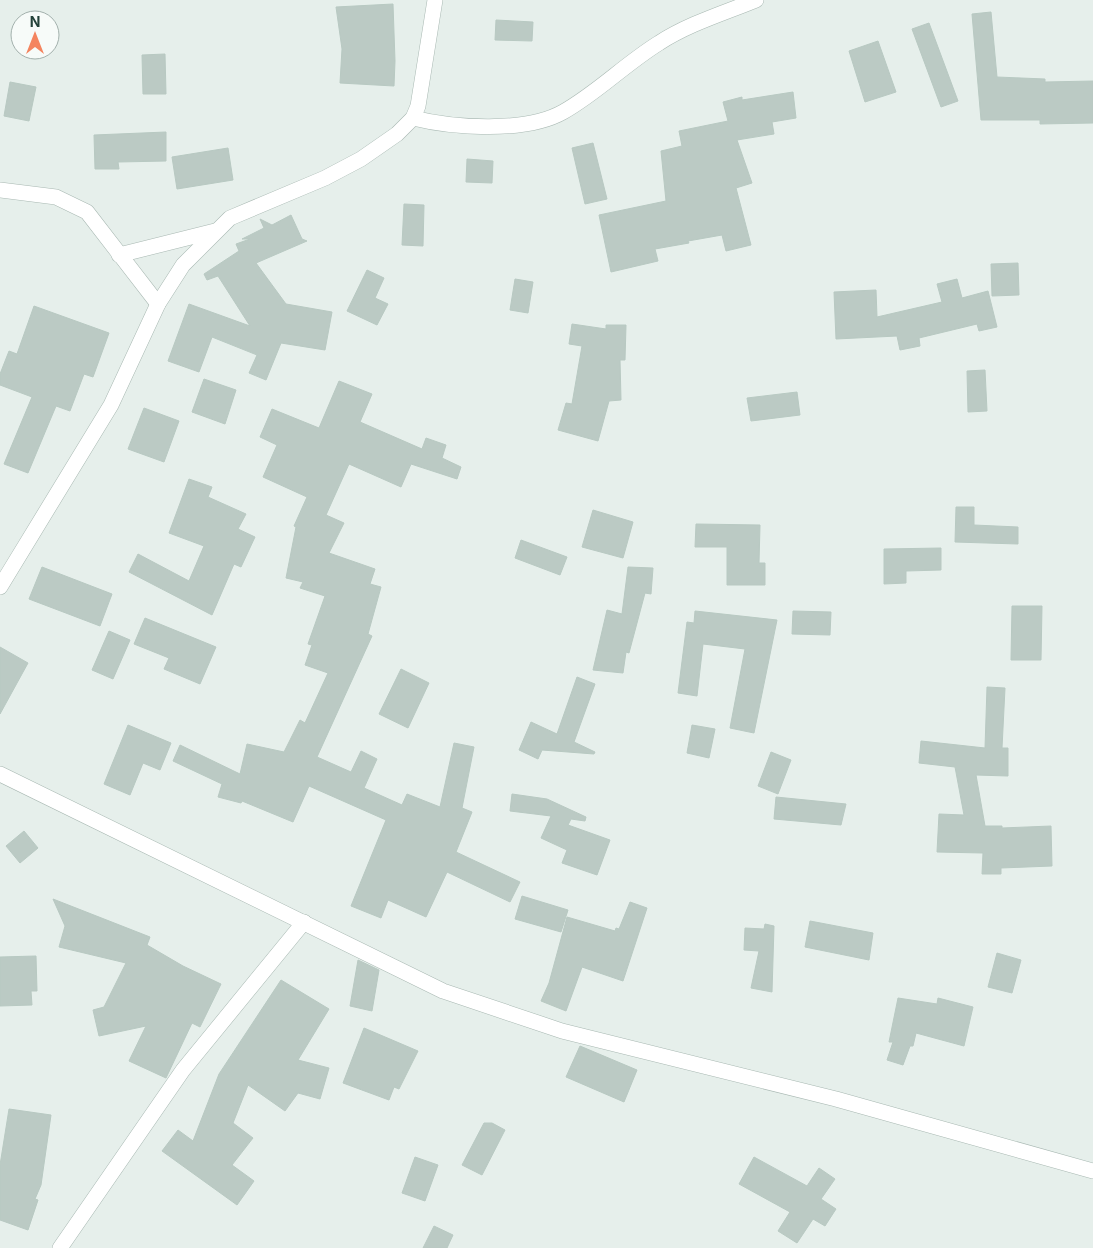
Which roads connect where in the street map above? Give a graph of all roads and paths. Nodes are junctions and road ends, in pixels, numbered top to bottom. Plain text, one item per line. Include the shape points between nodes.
1 (435, 0) edge
2 (756, 0) edge
3 (413, 118) junction
4 (0, 190) edge
5 (215, 231) junction
6 (119, 255) junction
7 (158, 304) junction
8 (0, 586) edge
9 (0, 774) edge
10 (304, 922) junction
11 (1093, 1171) edge
12 (60, 1248) edge

1 - 3 street via 418,106
2 - 3 street via 660,42 562,113 518,124 468,127
3 - 5 street via 397,134 361,159 325,178 230,218
4 - 6 street via 56,198 78,206 87,212
5 - 6 street
5 - 7 street via 183,265
6 - 7 street
7 - 8 street via 111,405
9 - 10 street
10 - 11 street via 443,991 562,1032 836,1099
10 - 12 street via 183,1070

